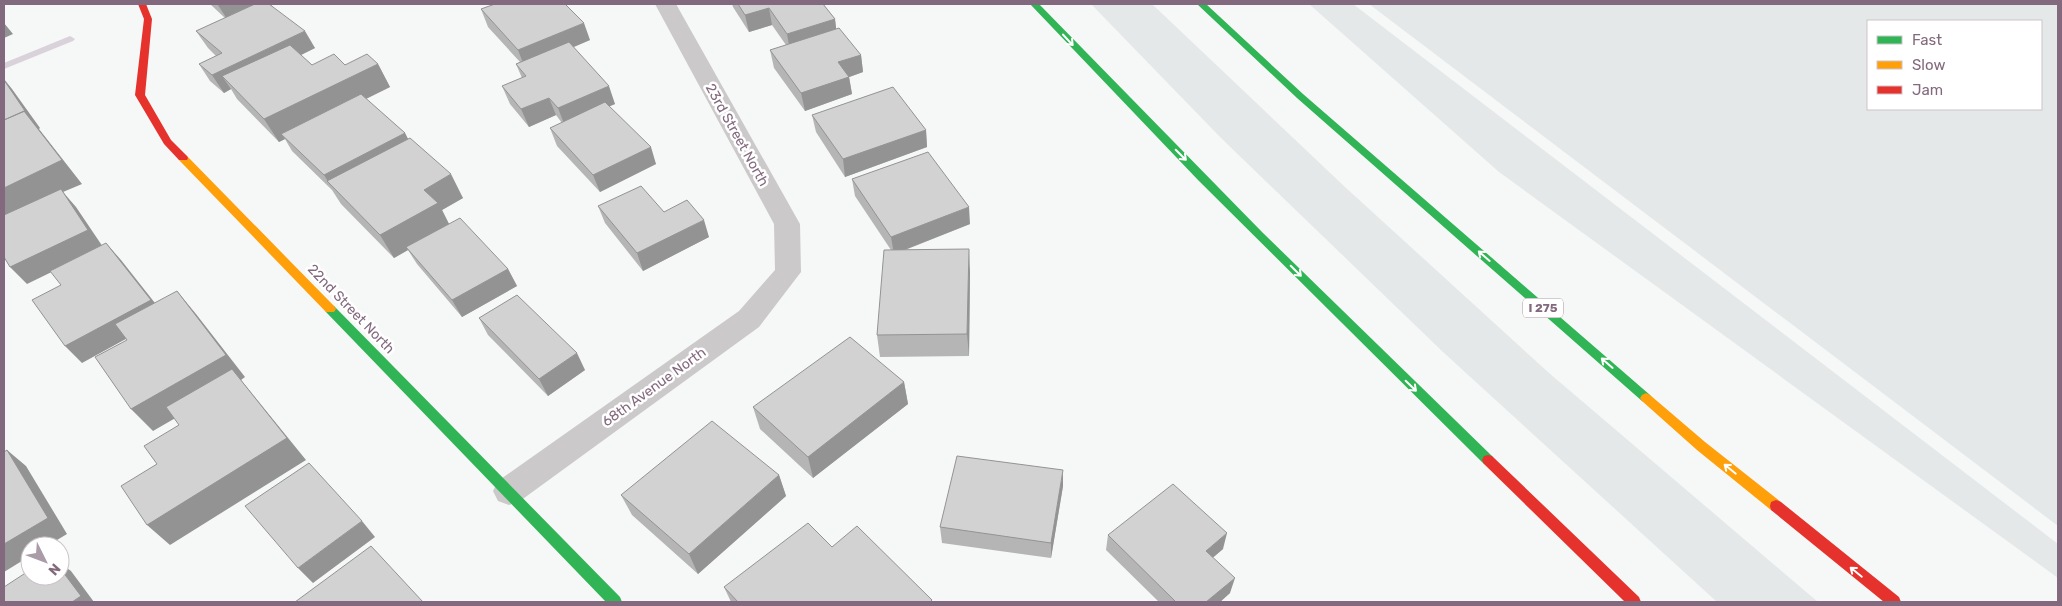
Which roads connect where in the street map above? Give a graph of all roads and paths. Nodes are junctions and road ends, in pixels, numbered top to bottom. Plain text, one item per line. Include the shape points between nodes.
1 (142, 4) edge
2 (665, 4) edge
3 (1034, 4) edge
4 (1201, 4) edge
5 (788, 272) joint
6 (509, 492) junction
7 (616, 602) edge
8 (1634, 602) edge
9 (1894, 602) edge

1 - 6 main road, 22nd Street North via 148,19 140,95 167,142
2 - 5 street, 23rd Street North via 787,224
3 -> 8 main road via 1383,358
9 -> 4 main road, I 275 via 1701,446 1300,96
5 - 6 street, 68th Avenue North via 749,320
6 - 7 main road, 22nd Street North

